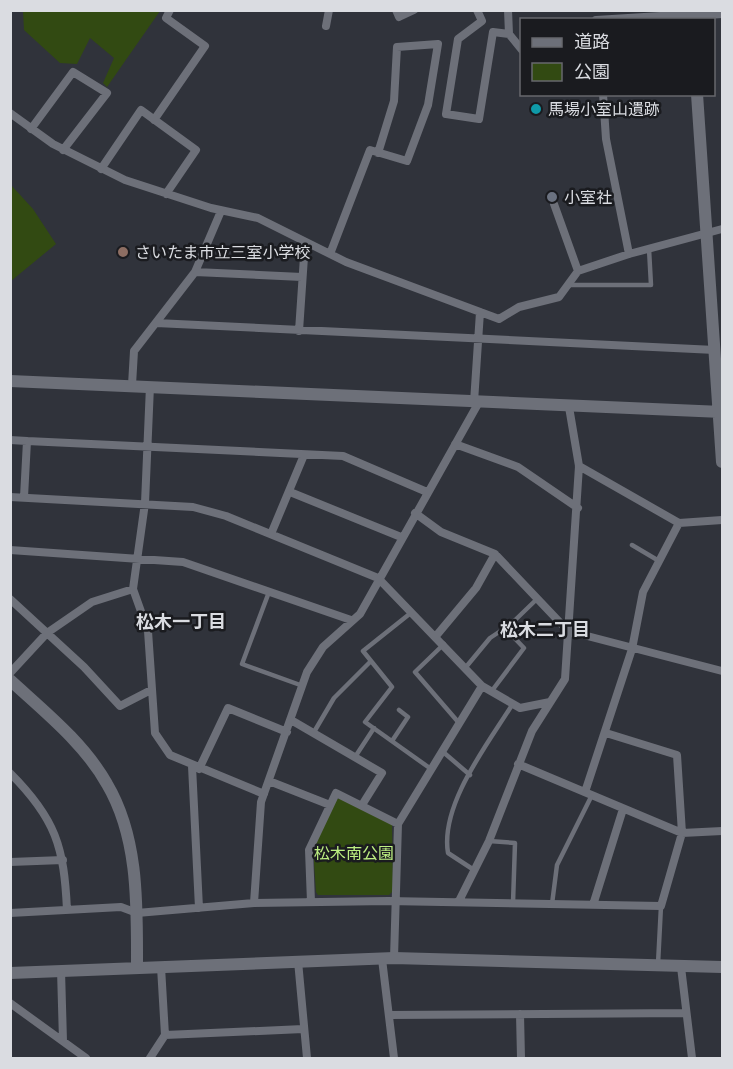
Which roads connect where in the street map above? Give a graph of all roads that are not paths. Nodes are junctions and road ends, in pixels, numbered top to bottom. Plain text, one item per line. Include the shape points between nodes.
1 (170, 10) edge
2 (329, 10) edge
3 (396, 10) edge
4 (414, 10) edge
5 (477, 10) edge
6 (508, 10) edge
7 (723, 12) edge
8 (692, 15) edge
9 (634, 18) edge
10 (326, 26) dead end
11 (508, 34) junction
12 (520, 48) edge
13 (603, 96) edge
14 (698, 96) edge
15 (10, 114) edge
16 (154, 120) junction
17 (31, 129) junction
18 (63, 150) junction
19 (378, 153) junction
20 (101, 169) junction
21 (166, 194) junction
22 (554, 204) dead end
23 (221, 211) junction
24 (723, 229) edge
25 (707, 233) junction
26 (305, 242) junction
27 (650, 249) junction
28 (330, 254) junction
29 (629, 254) junction
30 (578, 271) junction
31 (195, 272) junction
32 (303, 277) junction
33 (567, 285) junction
34 (480, 312) junction
35 (156, 323) junction
36 (298, 331) junction
37 (477, 339) junction
38 (715, 350) junction
39 (10, 381) edge
40 (132, 385) junction
41 (150, 386) junction
42 (477, 402) junction
43 (568, 407) junction
44 (721, 412) edge
45 (10, 440) edge
46 (27, 441) junction
47 (455, 444) junction
48 (148, 447) junction
49 (304, 455) junction
50 (723, 462) edge
51 (579, 466) junction
52 (290, 492) junction
53 (427, 492) junction
54 (10, 497) edge
55 (24, 497) junction
56 (145, 503) junction
57 (578, 508) junction
58 (415, 513) junction
59 (723, 520) edge
60 (680, 523) junction
61 (271, 534) junction
62 (401, 537) junction
63 (632, 545) dead end
64 (10, 550) edge
65 (495, 554) junction
66 (137, 557) junction
67 (659, 561) junction
68 (378, 578) junction
69 (133, 589) junction
70 (269, 592) junction
71 (538, 598) junction
72 (10, 599) edge
73 (412, 612) junction
74 (351, 621) junction
75 (505, 628) junction
76 (568, 631) junction
77 (48, 633) junction
78 (436, 636) junction
79 (444, 644) junction
80 (633, 649) junction
81 (371, 660) junction
82 (466, 667) junction
83 (723, 671) edge
84 (10, 673) edge
85 (10, 680) edge
86 (303, 686) junction
87 (482, 686) junction
88 (151, 690) junction
89 (491, 692) junction
90 (550, 702) junction
91 (512, 705) junction
92 (399, 710) dead end
93 (291, 720) junction
94 (459, 723) junction
95 (375, 728) junction
96 (287, 732) junction
97 (314, 732) junction
98 (606, 733) junction
99 (392, 741) junction
100 (442, 751) junction
101 (356, 757) junction
102 (518, 764) junction
103 (195, 767) junction
104 (431, 769) junction
105 (10, 772) edge
106 (470, 775) junction
107 (268, 781) junction
108 (589, 793) junction
109 (264, 794) junction
110 (330, 805) junction
111 (362, 805) junction
112 (623, 809) junction
113 (398, 824) junction
114 (723, 831) edge
115 (682, 833) junction
116 (489, 841) junction
117 (63, 860) junction
118 (10, 862) edge
119 (474, 870) junction
120 (396, 901) junction
121 (459, 901) junction
122 (254, 903) junction
123 (310, 903) junction
124 (513, 903) junction
125 (552, 904) junction
126 (593, 905) junction
127 (661, 906) junction
128 (199, 908) junction
129 (67, 910) junction
130 (10, 913) edge
131 (136, 913) junction
132 (388, 958) junction
133 (298, 961) junction
134 (657, 966) junction
135 (137, 967) junction
136 (160, 967) junction
137 (681, 967) junction
138 (723, 967) edge
139 (61, 970) junction
140 (10, 973) edge
141 (10, 1003) edge
142 (686, 1013) junction
143 (520, 1014) junction
144 (388, 1015) junction
145 (303, 1029) junction
146 (165, 1035) junction
147 (63, 1041) junction
148 (86, 1059) edge
149 (150, 1059) edge
150 (307, 1059) edge
151 (394, 1059) edge
152 (521, 1059) edge
153 (692, 1059) edge

1 - 16 street via 166,18 205,46
2 - 10 street
3 - 4 street via 399,17
5 - 11 street via 482,21 458,39 446,114 479,119 493,32
6 - 11 street
7 - 8 street
8 - 9 street
11 - 12 street
13 - 29 street via 606,138
14 - 25 street
15 - 17 street
16 - 20 street via 141,110
16 - 21 street via 196,150
17 - 18 street
17 - 18 street via 73,72 107,93
18 - 20 street
19 - 19 street via 394,101 398,47 438,44 428,105 407,161
19 - 28 street via 370,150
20 - 21 street
21 - 23 street
22 - 30 street
23 - 26 street via 258,218
23 - 31 street
24 - 25 street
25 - 27 street
25 - 38 street
26 - 28 street
26 - 32 street
27 - 29 street
27 - 33 lane via 651,285
28 - 34 street via 399,284
29 - 30 street
30 - 33 street
31 - 32 street
31 - 35 street
32 - 36 street
33 - 34 street via 559,297 519,307 499,319
34 - 37 street
35 - 36 street
35 - 40 street via 134,351
36 - 37 street
37 - 38 street
37 - 42 street
38 - 44 street
39 - 40 street
40 - 41 street
41 - 42 street
41 - 48 street
42 - 43 street
42 - 47 street
43 - 44 street
43 - 51 street
44 - 50 street
45 - 46 street
46 - 48 street
46 - 55 street
47 - 53 street
47 - 57 street via 524,470
48 - 49 street
48 - 56 street
49 - 52 street
49 - 53 street via 343,456
51 - 57 street
51 - 60 street
52 - 61 street
52 - 62 street
53 - 58 street
54 - 55 street
55 - 56 street
56 - 61 street via 193,507
56 - 66 street
57 - 76 street
58 - 62 street
58 - 65 street via 441,532
59 - 60 street
60 - 67 street
61 - 68 street
62 - 68 street
63 - 67 lane
64 - 66 street
65 - 71 street
65 - 78 street via 476,588
66 - 69 street
66 - 70 street via 190,564
67 - 80 street via 643,592
68 - 73 street
68 - 74 street via 360,614
69 - 77 street via 92,602
69 - 88 street via 148,631
70 - 74 street
70 - 86 lane via 242,664
71 - 75 lane
71 - 76 street
72 - 77 street
73 - 78 street
73 - 81 lane via 363,651
74 - 86 street via 314,658
75 - 82 lane via 490,638
75 - 89 lane via 524,648
76 - 80 street
76 - 90 street via 565,679
77 - 84 street
77 - 88 street via 120,706
78 - 79 street
79 - 82 street
79 - 94 lane via 415,672
80 - 83 street
80 - 98 street
81 - 95 lane via 392,687 365,722
81 - 97 lane via 334,698
82 - 87 street
85 - 131 street via 70,736 107,784 122,817 132,862
86 - 93 street
87 - 89 street
87 - 94 street
88 - 103 street via 155,733 170,754
89 - 91 street
90 - 91 street via 520,708
90 - 102 street
91 - 106 lane
92 - 99 lane via 408,717
93 - 96 street
93 - 97 street
94 - 100 street
95 - 99 lane
95 - 101 lane
96 - 103 street via 228,708
96 - 107 street
97 - 101 street
98 - 108 street
98 - 115 street via 677,755
99 - 104 lane
100 - 104 street
100 - 106 lane
101 - 111 street via 382,774
102 - 108 street
102 - 116 street
103 - 109 street
103 - 128 street
104 - 113 street
105 - 117 street via 29,791 46,818
106 - 119 lane via 450,814 446,839 448,853
107 - 109 street
107 - 110 street
108 - 112 street
108 - 125 lane via 557,865
109 - 122 street
110 - 111 street via 336,793
110 - 123 street via 309,850
111 - 113 street
112 - 115 street
112 - 126 street
113 - 120 street
114 - 115 street
115 - 127 street
116 - 119 street
116 - 124 lane via 515,843
117 - 118 street
117 - 129 street
119 - 121 street
120 - 121 street
120 - 123 street
120 - 132 street
121 - 124 street
122 - 123 street
122 - 128 street
124 - 125 street
125 - 126 street
126 - 127 street
127 - 134 lane
128 - 131 street
129 - 130 street
129 - 131 street via 121,907
131 - 135 street
132 - 133 street
132 - 134 street
132 - 144 street
133 - 136 street
133 - 145 street
134 - 137 street
135 - 136 street
135 - 139 street
136 - 146 street
137 - 138 street
137 - 142 street
139 - 140 street
139 - 147 street
141 - 147 street
142 - 143 street
142 - 153 street
143 - 144 street
143 - 152 street
144 - 151 street
145 - 146 street
145 - 150 street
146 - 149 street
147 - 148 street

